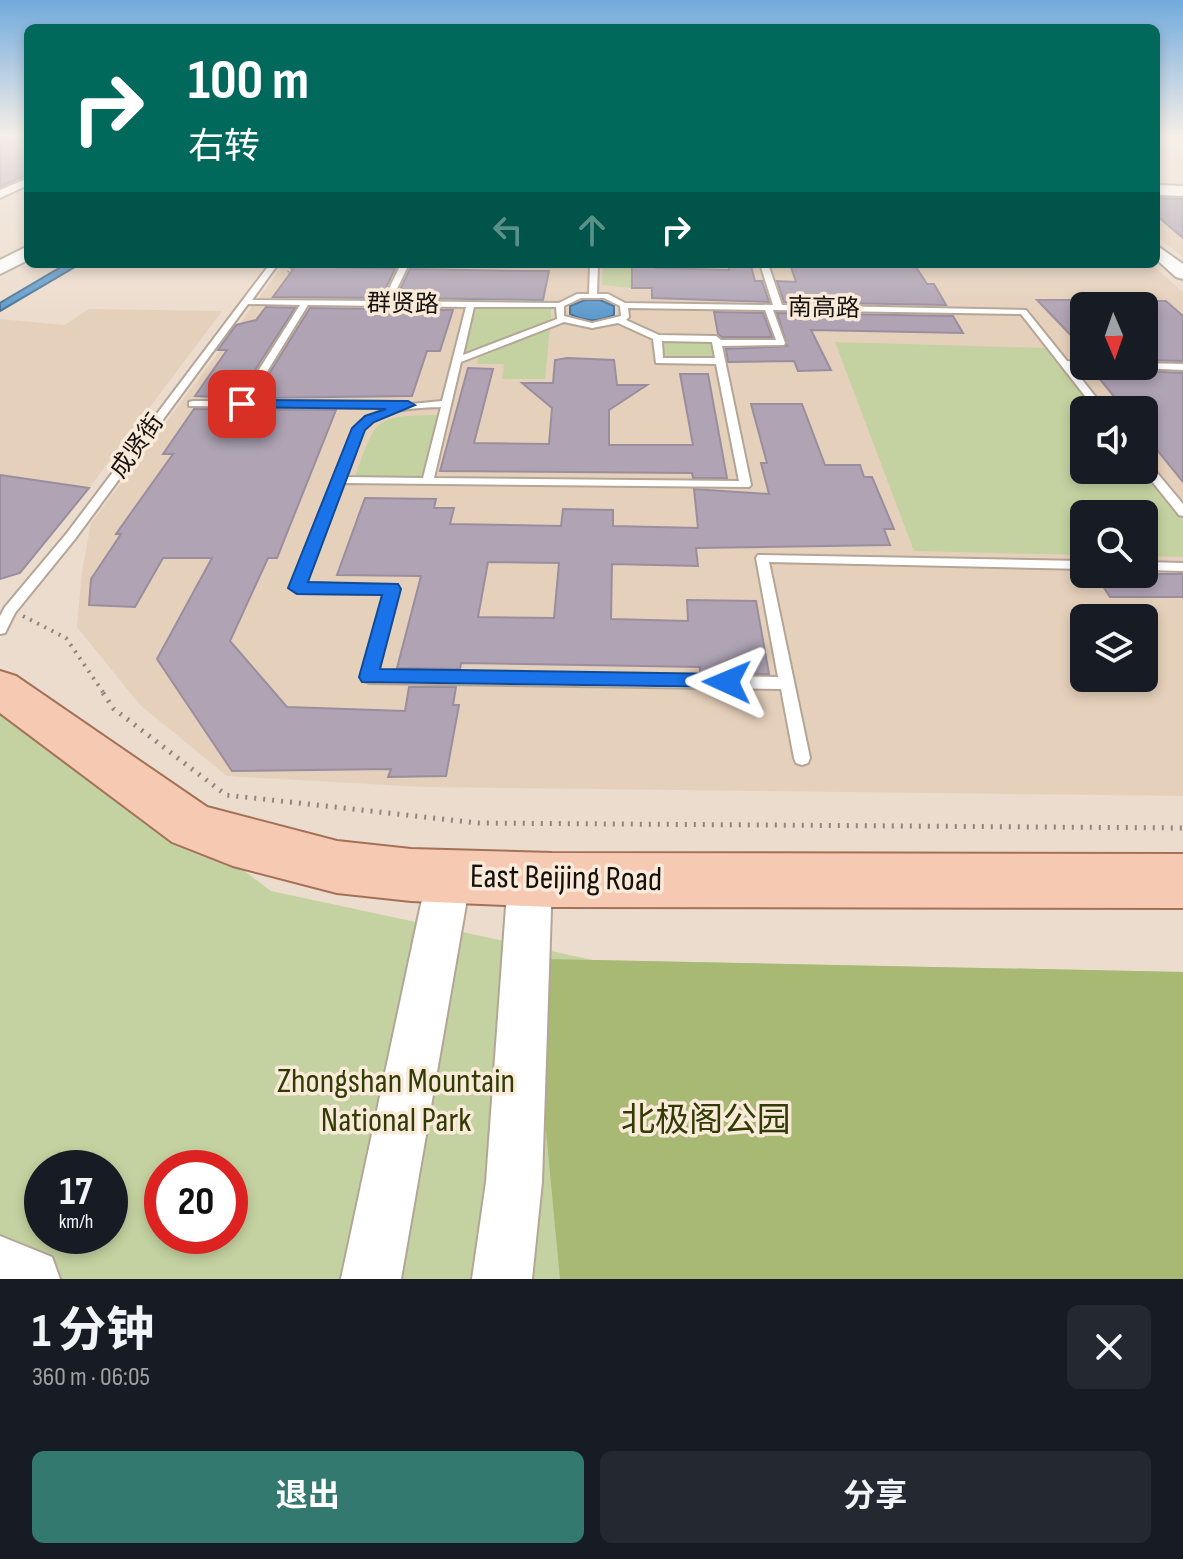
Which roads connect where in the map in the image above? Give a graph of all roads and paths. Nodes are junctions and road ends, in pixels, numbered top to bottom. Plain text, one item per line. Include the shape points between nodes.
1 (1160, 253) edge
2 (24, 254) edge
3 (0, 268) edge
4 (271, 268) edge
5 (403, 268) edge
6 (594, 268) edge
7 (765, 268) edge
8 (1183, 273) edge
9 (593, 296) junction
10 (246, 302) junction
11 (305, 303) junction
12 (385, 304) junction
13 (471, 304) junction
14 (560, 305) junction
15 (624, 305) junction
16 (773, 307) junction
17 (564, 319) junction
18 (619, 320) junction
19 (657, 338) junction
20 (717, 343) junction
21 (456, 361) junction
22 (720, 361) junction
23 (1064, 364) junction
24 (1070, 364) edge
25 (1158, 366) edge
26 (1183, 367) edge
27 (1090, 396) edge
28 (193, 404) dead end
29 (242, 404) junction
30 (447, 404) junction
31 (408, 405) junction
32 (341, 480) junction
33 (428, 481) junction
34 (1158, 481) edge
35 (1183, 512) edge
36 (1070, 565) edge
37 (1158, 566) edge
38 (1183, 567) edge
39 (10, 610) junction
40 (0, 629) edge
41 (787, 683) junction
42 (4, 699) edge
43 (802, 758) dead end
44 (1183, 828) edge
45 (449, 876) junction
46 (530, 879) junction
47 (1183, 881) edge
48 (0, 1266) edge
49 (30, 1279) edge
50 (371, 1279) edge
51 (502, 1279) edge

1 - 8 street
2 - 3 main road
4 - 10 lane, 成贤街
5 - 12 lane
6 - 9 lane
7 - 16 lane
9 - 14 lane, 群贤路
9 - 15 lane, 南高路
10 - 11 lane, 群贤路
10 - 39 lane, 成贤街
11 - 12 lane, 群贤路
11 - 29 lane
12 - 13 lane, 群贤路
13 - 14 lane, 群贤路
13 - 21 lane
14 - 17 lane
15 - 16 lane, 南高路
15 - 18 lane via 625,317
16 - 20 lane via 781,343
16 - 23 lane, 南高路 via 1023,312
17 - 18 lane via 578,326
17 - 21 lane
18 - 19 lane
19 - 20 lane
19 - 22 lane via 659,361
20 - 22 lane
21 - 30 lane
22 - 33 lane via 745,485
23 - 24 lane
23 - 27 lane
25 - 26 lane
28 - 29 lane
29 - 31 lane
30 - 31 lane
30 - 33 lane
31 - 32 lane via 377,415 359,428
32 - 33 lane
32 - 41 lane via 297,588 392,589 369,677
34 - 35 lane
36 - 41 lane via 762,558
37 - 38 lane
39 - 40 lane, 成贤街
39 - 44 path via 66,638 114,709 226,795 478,823
41 - 43 lane
42 - 45 main road, East Beijing Road via 190,825 337,867
45 - 46 main road, East Beijing Road
45 - 50 street
46 - 47 main road, East Beijing Road
46 - 51 street via 514,1182
48 - 49 street

